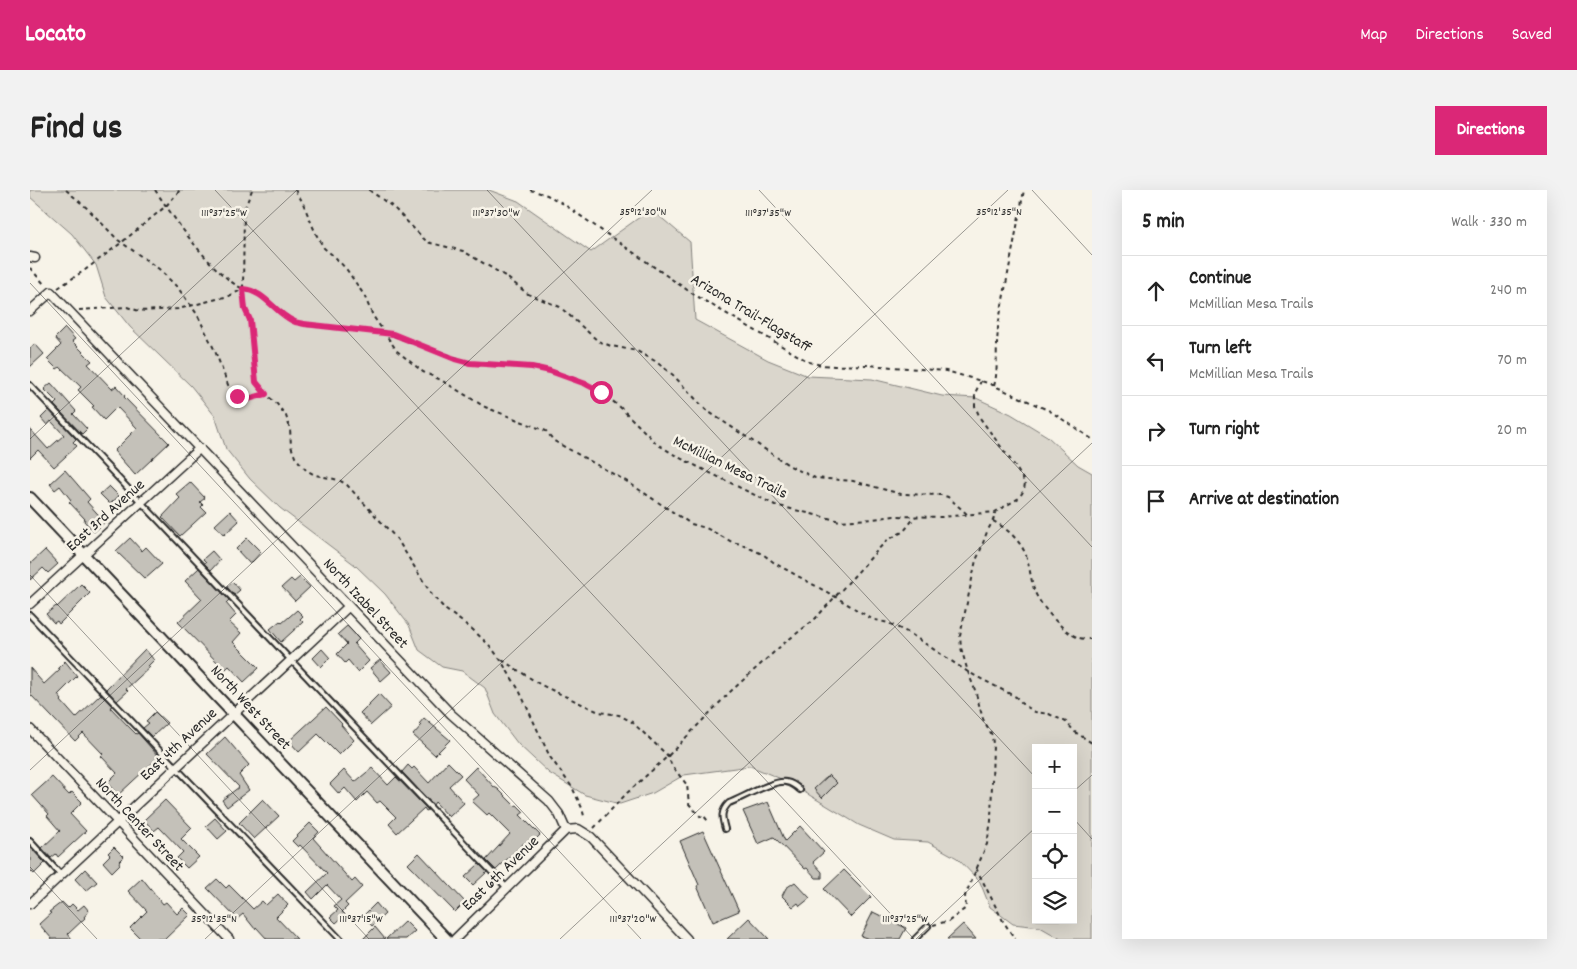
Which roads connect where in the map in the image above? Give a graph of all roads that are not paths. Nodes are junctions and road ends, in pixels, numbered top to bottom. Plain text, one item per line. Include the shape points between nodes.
1 (30, 311) edge
2 (30, 385) edge
3 (200, 448) junction
4 (30, 498) edge
5 (141, 502) junction
6 (83, 554) junction
7 (30, 604) edge
8 (348, 607) junction
9 (30, 615) edge
10 (291, 660) junction
11 (234, 712) junction
12 (30, 729) edge
13 (176, 767) junction
14 (800, 790) dead end
15 (117, 822) junction
16 (725, 829) dead end
17 (566, 830) junction
18 (30, 841) edge
19 (61, 874) junction
20 (507, 888) junction
21 (30, 904) edge
22 (928, 926) road end
23 (229, 939) edge
24 (340, 939) edge
25 (446, 939) edge
26 (455, 939) edge
27 (687, 939) edge
28 (915, 939) edge

1 - 3 street, North Izabel Street via 51,292
2 - 5 lane
3 - 5 street, East 3rd Avenue
3 - 8 street, North Izabel Street
4 - 6 street, North West Street
5 - 6 street, East 3rd Avenue
5 - 10 lane
6 - 7 street, East 3rd Avenue
6 - 11 street, North West Street
8 - 10 street, East 4th Avenue
8 - 17 street, North Izabel Street via 451,714 549,800
9 - 13 lane
10 - 11 street, East 4th Avenue
10 - 20 lane
11 - 13 street, East 4th Avenue
11 - 25 street, North West Street
12 - 15 street, North Center Street
13 - 15 street, East 4th Avenue
13 - 24 lane
14 - 16 lane via 784,781 729,803 722,816
15 - 19 street, East 4th Avenue
15 - 23 street, North Center Street
17 - 20 street, East 6th Avenue
17 - 27 street via 578,829 591,837
18 - 19 lane
19 - 21 street, East 4th Avenue
20 - 26 street, East 6th Avenue
22 - 28 lane

